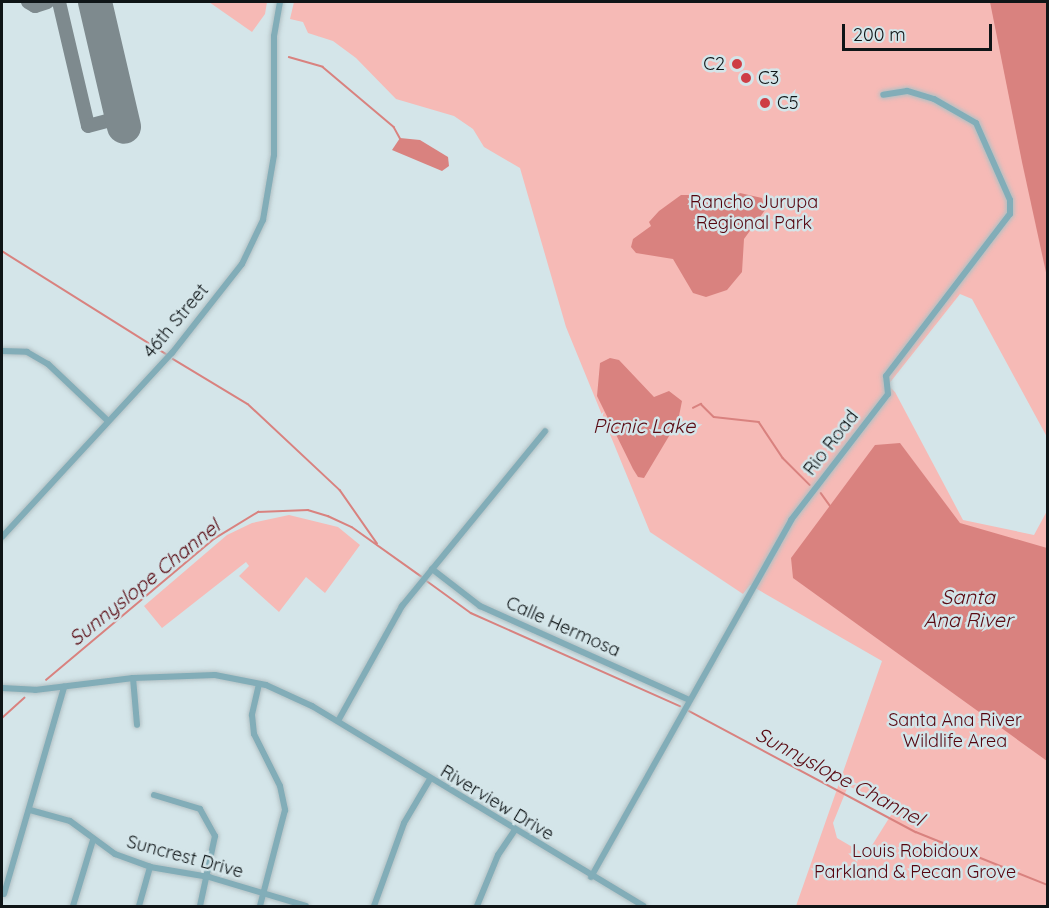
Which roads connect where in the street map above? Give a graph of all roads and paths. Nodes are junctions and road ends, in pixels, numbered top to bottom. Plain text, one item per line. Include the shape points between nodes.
1 (280, 2) edge
2 (883, 95) dead end
3 (2, 351) edge
4 (107, 420) junction
5 (544, 431) dead end
6 (2, 537) edge
7 (432, 569) junction
8 (133, 678) junction
9 (259, 684) junction
10 (64, 687) junction
11 (2, 688) edge
12 (686, 706) junction
13 (338, 721) junction
14 (137, 725) dead end
15 (430, 779) junction
16 (154, 795) dead end
17 (30, 810) junction
18 (514, 831) junction
19 (93, 840) junction
20 (150, 867) junction
21 (209, 877) junction
22 (591, 877) junction
23 (4, 894) dead end
24 (264, 894) junction
25 (73, 906) edge
26 (139, 906) edge
27 (200, 906) edge
28 (260, 906) edge
29 (306, 906) edge
30 (374, 906) edge
31 (477, 906) edge
32 (643, 906) edge

1 - 4 street, 46th Street via 274,36 274,155 263,220 242,264 172,353
2 - 12 street, Rio Road via 906,91 934,99 976,123 1010,200 1010,214 886,376 888,394 791,520
3 - 4 street via 27,352 48,364
4 - 6 street, 46th Street
5 - 7 street
7 - 12 street, Calle Hermosa via 480,606
7 - 13 street via 391,623
8 - 9 street, Riverview Drive via 215,675
8 - 10 street, Riverview Drive
8 - 14 street
9 - 13 street, Riverview Drive via 298,698
9 - 24 street via 252,715 254,734 280,786 285,810
10 - 11 street, Riverview Drive
10 - 17 street
12 - 22 street, Rio Road
13 - 15 street, Riverview Drive
15 - 18 street, Riverview Drive
15 - 30 street via 404,823
16 - 21 street via 200,809 215,836
17 - 19 street, Suncrest Drive via 70,821
17 - 23 street
18 - 22 street, Riverview Drive
18 - 31 street via 498,855
19 - 20 street, Suncrest Drive via 115,854
19 - 25 street
20 - 21 street, Suncrest Drive
20 - 26 street
21 - 24 street, Suncrest Drive
21 - 27 street
22 - 32 street, Riverview Drive
24 - 28 street
24 - 29 street, Suncrest Drive

